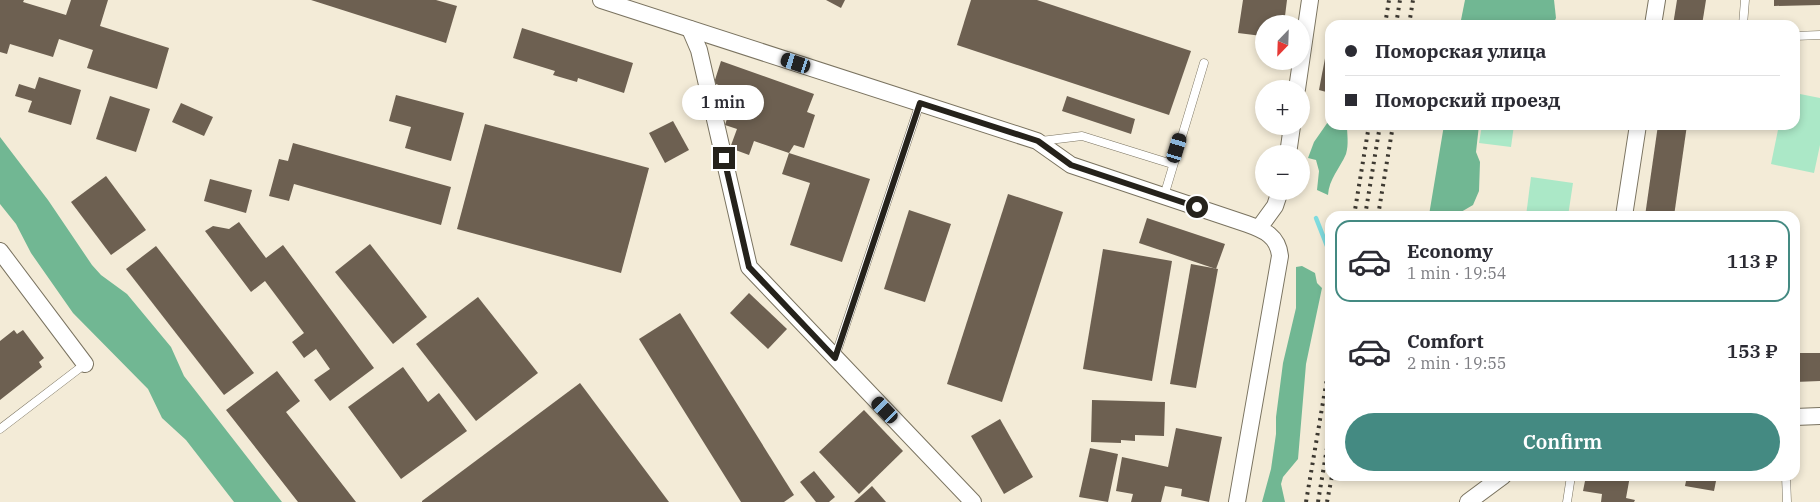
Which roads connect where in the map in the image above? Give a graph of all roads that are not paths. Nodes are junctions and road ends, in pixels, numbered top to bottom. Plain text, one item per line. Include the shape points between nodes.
1 (601, 0) edge
2 (1310, 0) edge
3 (1657, 0) edge
4 (1745, 0) edge
5 (1655, 20) edge
6 (1743, 20) edge
7 (690, 29) junction
8 (1820, 35) edge
9 (1800, 36) edge
10 (1204, 63) dead end
11 (1299, 80) edge
12 (920, 103) junction
13 (1637, 130) edge
14 (1038, 141) junction
15 (1172, 164) junction
16 (1164, 196) junction
17 (1277, 200) edge
18 (1625, 211) edge
19 (1259, 228) junction
20 (0, 251) edge
21 (835, 358) junction
22 (85, 364) joint
23 (1820, 416) edge
24 (1800, 417) edge
25 (0, 429) edge
26 (1496, 481) edge
27 (1570, 481) edge
28 (1786, 481) edge
29 (973, 502) edge
30 (1237, 502) edge
31 (1468, 502) edge
32 (1567, 502) edge
33 (1787, 502) edge

1 - 7 street
2 - 11 street
3 - 5 street
4 - 6 lane
7 - 12 street
7 - 21 street via 699,50 749,267
8 - 9 lane
10 - 15 lane
12 - 14 street
12 - 21 lane
13 - 18 street
14 - 15 lane via 1082,136
14 - 16 street via 1071,165
15 - 16 lane
16 - 19 street
17 - 19 street
19 - 30 street via 1272,236 1280,256
20 - 22 street
21 - 29 street
22 - 25 lane
23 - 24 street
26 - 31 street
27 - 32 lane
28 - 33 lane

